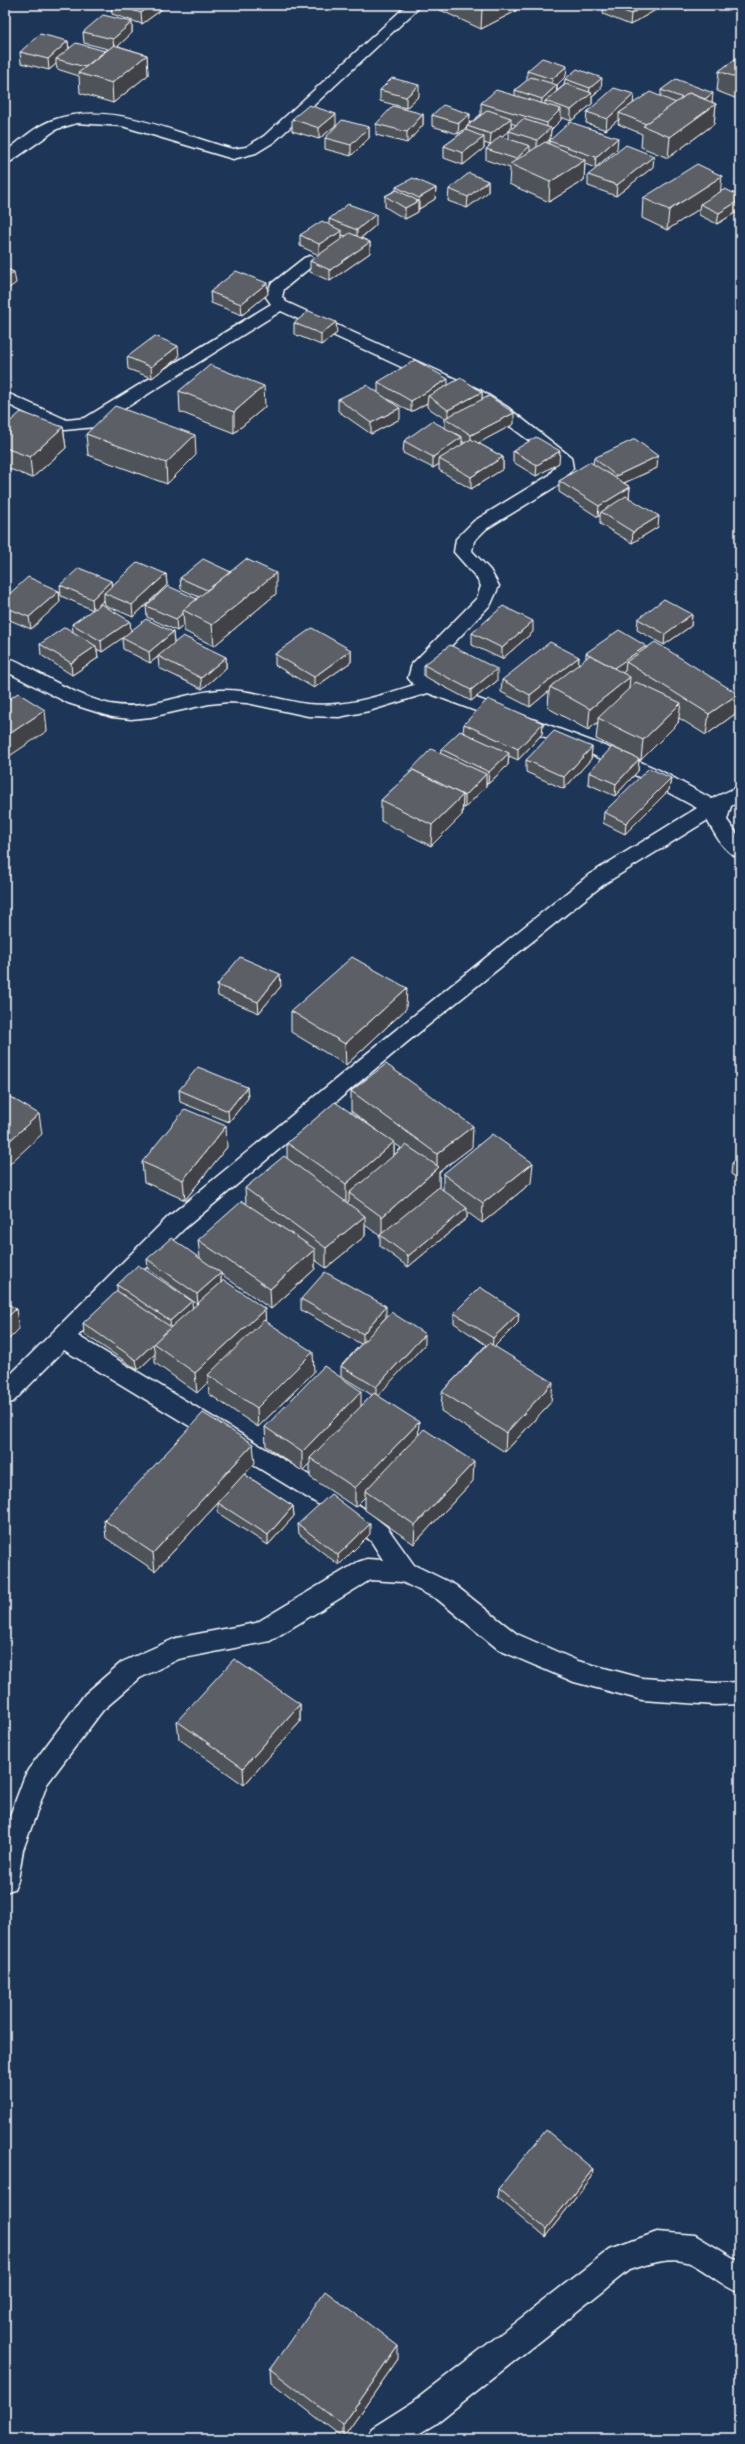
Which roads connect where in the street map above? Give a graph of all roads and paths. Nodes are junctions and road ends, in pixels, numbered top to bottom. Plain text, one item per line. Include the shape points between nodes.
1 (415, 5) edge
2 (5, 159) edge
3 (310, 261) edge
4 (280, 305) junction
5 (5, 397) edge
6 (5, 663) edge
7 (429, 687) junction
8 (725, 801) edge
9 (740, 851) edge
10 (62, 1338) junction
11 (5, 1395) edge
12 (405, 1572) junction
13 (740, 1693) edge
14 (5, 1880) edge
15 (740, 2279) edge
16 (384, 2439) edge

1 - 2 street via 269,139 251,150 234,154 112,119 83,117 58,123
3 - 4 street via 277,287 274,297
4 - 5 street via 89,423 65,424
4 - 7 street via 474,394 562,457 564,468 554,480 480,526 466,539 463,552 484,574 490,586 485,600 419,668 417,678
6 - 7 street via 94,708 119,713 151,711 229,695 309,710 336,712
7 - 8 street via 600,751 654,776
8 - 9 street via 717,820 724,833
8 - 10 street via 597,879 398,1038 176,1223
10 - 11 street
10 - 12 street via 354,1514 379,1534
12 - 13 street via 446,1592 508,1642 574,1671 642,1689 715,1694
12 - 14 street via 367,1569 261,1633 176,1649 131,1670 94,1702 37,1778 10,1850
15 - 16 street via 695,2249 657,2246 620,2260 424,2413

